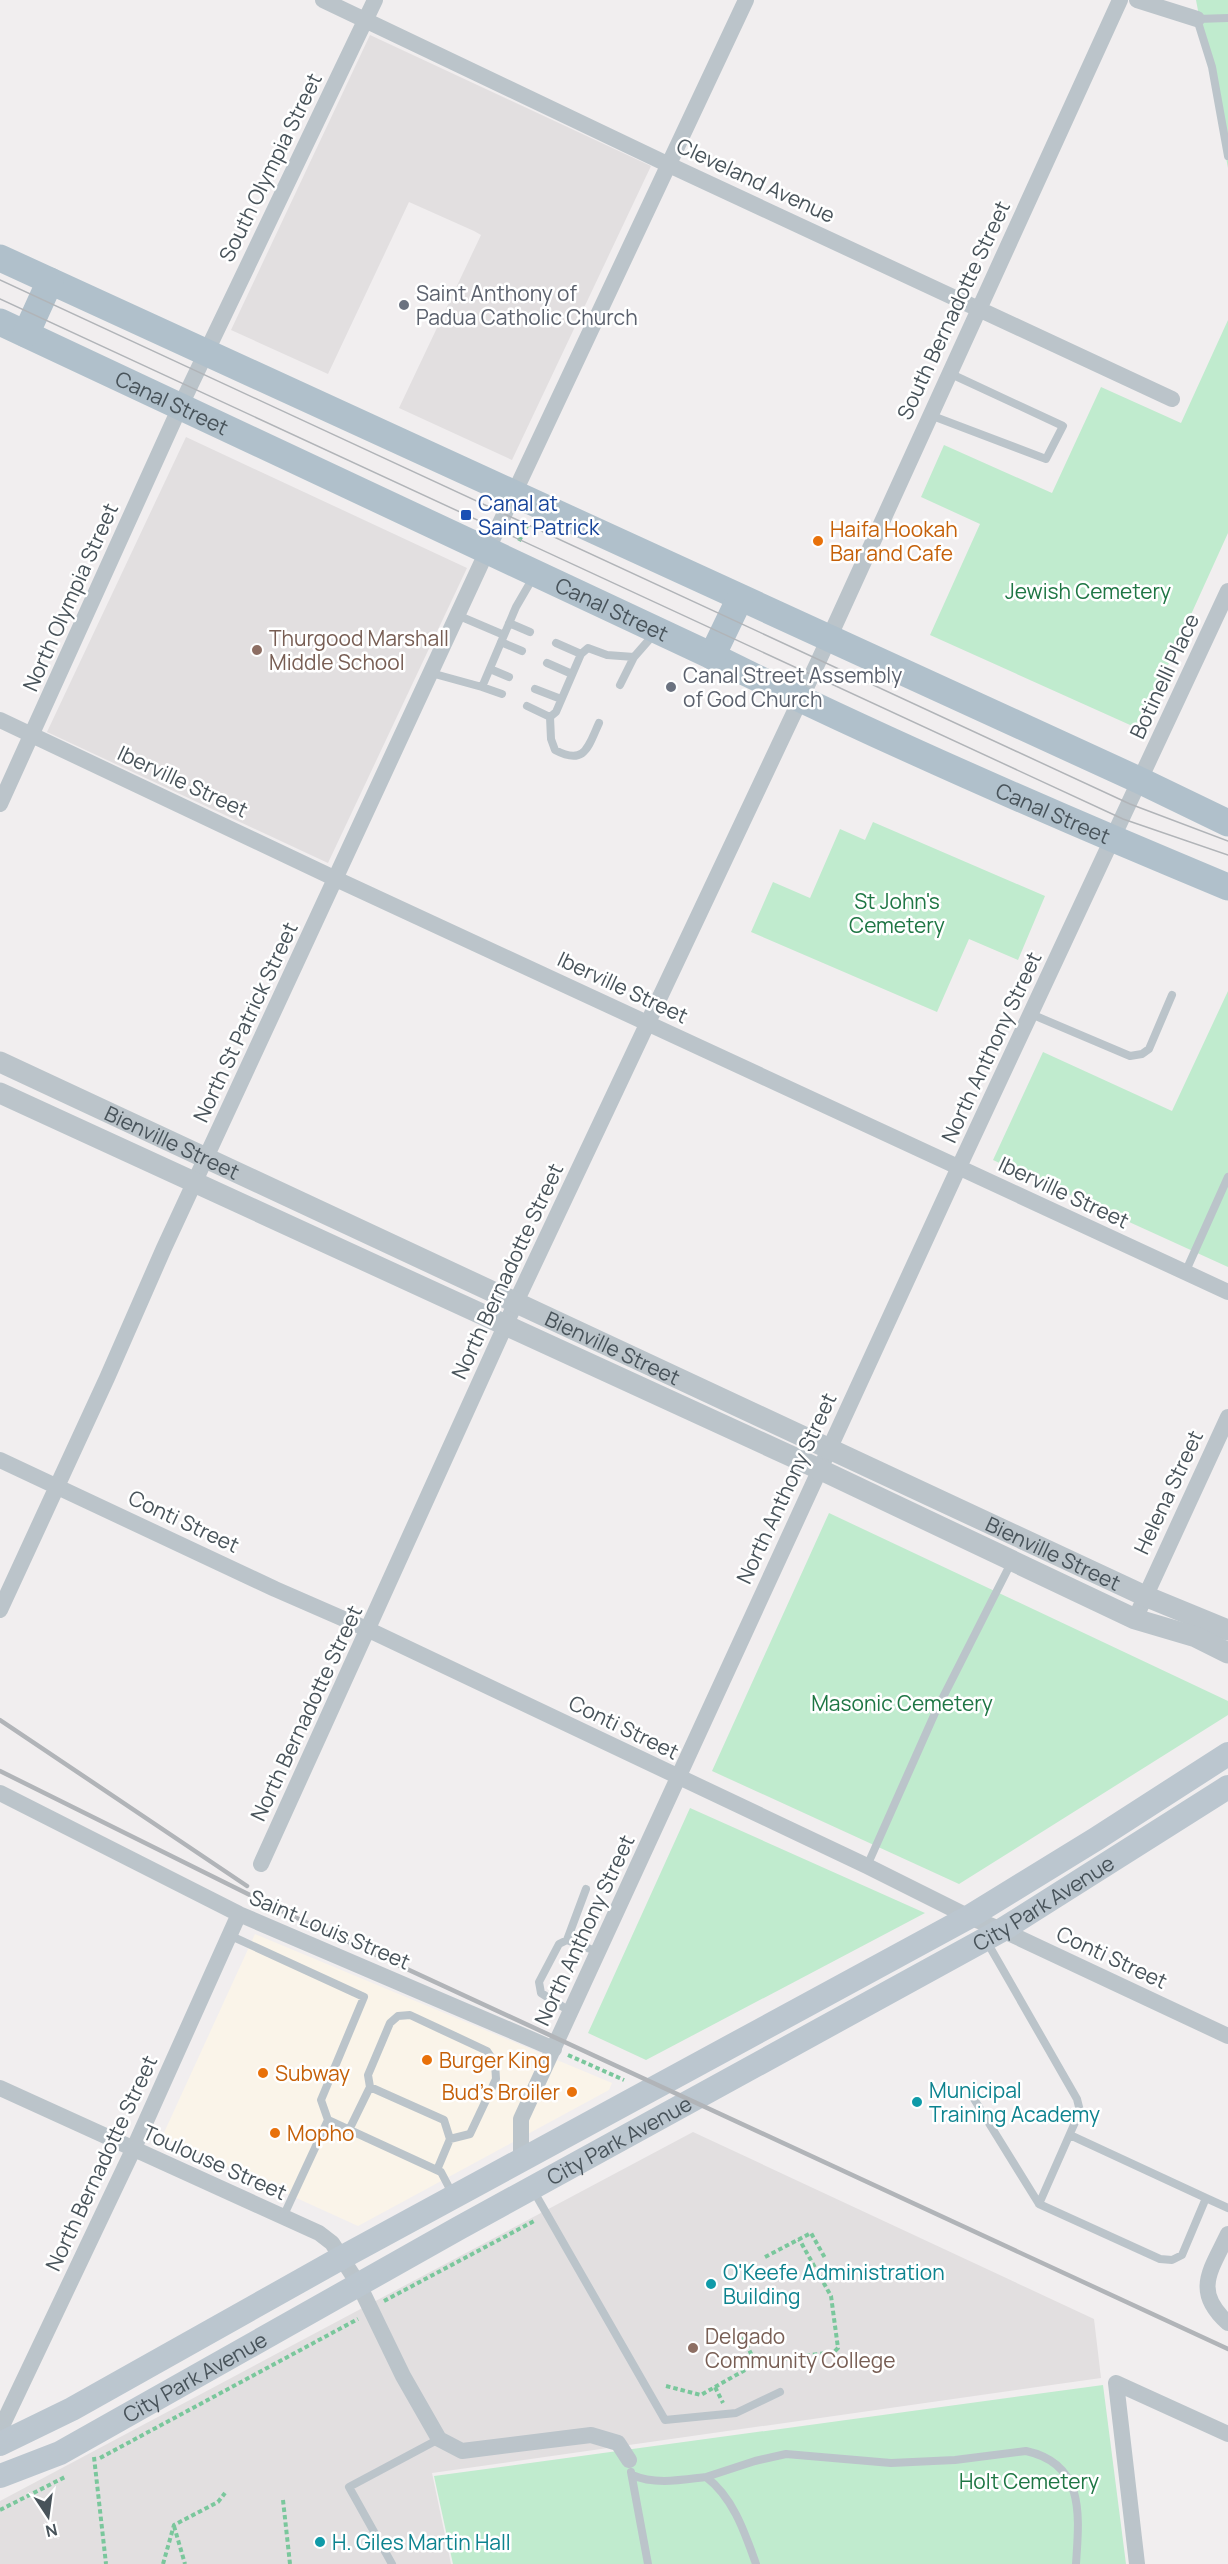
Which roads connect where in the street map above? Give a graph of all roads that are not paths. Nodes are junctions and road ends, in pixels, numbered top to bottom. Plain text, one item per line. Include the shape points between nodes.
1 (323, 0) edge
2 (375, 0) edge
3 (746, 0) edge
4 (1120, 0) edge
5 (1137, 0) edge
6 (1228, 18) edge
7 (1197, 19) junction
8 (366, 20) junction
9 (1228, 156) edge
10 (667, 164) junction
11 (0, 258) edge
12 (50, 281) junction
13 (979, 308) junction
14 (0, 322) edge
15 (26, 334) junction
16 (206, 353) junction
17 (949, 373) junction
18 (1172, 399) dead end
19 (180, 407) junction
20 (930, 415) junction
21 (515, 494) junction
22 (487, 551) junction
23 (535, 574) junction
24 (1228, 591) edge
25 (740, 598) junction
26 (457, 615) junction
27 (509, 623) junction
28 (657, 630) junction
29 (530, 632) dead end
30 (502, 639) junction
31 (828, 640) junction
32 (556, 643) dead end
33 (522, 651) dead end
34 (581, 654) junction
35 (712, 656) junction
36 (634, 657) junction
37 (547, 663) dead end
38 (490, 669) junction
39 (430, 673) junction
40 (572, 674) junction
41 (509, 677) dead end
42 (620, 684) dead end
43 (482, 687) junction
44 (536, 689) dead end
45 (502, 694) dead end
46 (561, 699) junction
47 (801, 700) junction
48 (527, 706) dead end
49 (550, 717) junction
50 (0, 720) edge
51 (599, 723) dead end
52 (32, 735) junction
53 (1141, 781) junction
54 (0, 804) edge
55 (1228, 823) edge
56 (1113, 839) junction
57 (336, 879) junction
58 (1228, 886) edge
59 (1172, 995) dead end
60 (1031, 1014) junction
61 (649, 1023) junction
62 (0, 1062) edge
63 (0, 1093) edge
64 (207, 1158) junction
65 (959, 1167) junction
66 (1228, 1177) edge
67 (195, 1183) junction
68 (1185, 1273) junction
69 (1228, 1292) edge
70 (516, 1302) junction
71 (505, 1326) junction
72 (1228, 1417) edge
73 (829, 1447) junction
74 (0, 1460) edge
75 (819, 1469) junction
76 (58, 1486) junction
77 (1012, 1561) junction
78 (1145, 1596) junction
79 (0, 1610) edge
80 (1135, 1619) junction
81 (369, 1630) junction
82 (1228, 1630) edge
83 (1196, 1637) junction
84 (1228, 1653) edge
85 (1228, 1660) edge
86 (1228, 1754) edge
87 (679, 1779) junction
88 (1228, 1787) edge
89 (0, 1793) edge
90 (261, 1864) dead end
91 (867, 1866) junction
92 (586, 1889) dead end
93 (239, 1914) junction
94 (969, 1917) junction
95 (994, 1934) junction
96 (230, 1935) junction
97 (567, 1940) junction
98 (598, 1953) junction
99 (571, 2012) junction
100 (1228, 2036) edge
101 (554, 2049) junction
102 (370, 2087) junction
103 (0, 2088) edge
104 (974, 2099) dead end
105 (328, 2120) junction
106 (349, 2130) junction
107 (1070, 2135) junction
108 (450, 2139) junction
109 (133, 2150) junction
110 (521, 2161) junction
111 (437, 2170) junction
112 (532, 2188) junction
113 (1206, 2198) junction
114 (1040, 2204) junction
115 (1228, 2208) edge
116 (452, 2213) junction
117 (282, 2217) junction
118 (1228, 2234) edge
119 (341, 2258) junction
120 (359, 2285) junction
121 (1228, 2323) edge
122 (780, 2392) dead end
123 (0, 2430) edge
124 (1228, 2434) edge
125 (439, 2439) junction
126 (0, 2444) edge
127 (630, 2467) junction
128 (4, 2469) edge
129 (706, 2477) junction
130 (392, 2564) edge
131 (648, 2564) edge
132 (756, 2564) edge
133 (1076, 2564) edge
134 (1137, 2564) edge

1 - 8 street, Cleveland Avenue
2 - 8 street, South Olympia Street
3 - 10 street, North St Patrick Street
4 - 13 street, South Bernadotte Street
5 - 7 street
6 - 7 lane
7 - 9 lane via 1212,67
8 - 10 street, Cleveland Avenue
8 - 16 street, South Olympia Street
10 - 13 street, Cleveland Avenue
10 - 21 street, North St Patrick Street
11 - 12 main road
12 - 15 main road
12 - 16 main road
13 - 17 street, South Bernadotte Street
13 - 18 street, Cleveland Avenue
14 - 15 main road, Canal Street
15 - 19 main road, Canal Street
16 - 19 street, South Olympia Street
16 - 21 main road
17 - 20 street, South Bernadotte Street
17 - 20 lane via 1063,426 1046,459
19 - 22 main road, Canal Street
19 - 52 street, North Olympia Street
20 - 31 street, South Bernadotte Street
21 - 22 street, North St Patrick Street
21 - 25 main road
22 - 23 main road, Canal Street
22 - 26 street, North St Patrick Street
23 - 27 lane
23 - 28 main road, Canal Street
24 - 53 street, Botinelli Place
25 - 31 main road
25 - 35 main road
26 - 30 lane
26 - 39 street, North St Patrick Street
27 - 29 lane
27 - 30 lane
28 - 35 main road, Canal Street
28 - 36 lane
30 - 33 lane
30 - 38 lane
31 - 47 street, South Bernadotte Street
31 - 53 main road
32 - 34 lane
34 - 36 lane via 588,648 617,657
34 - 40 lane
35 - 47 main road, Canal Street
36 - 42 lane
37 - 40 lane
38 - 41 lane
38 - 43 lane
39 - 43 lane
39 - 57 street, North St Patrick Street
40 - 46 lane
43 - 45 lane
44 - 46 lane
46 - 49 lane
47 - 56 main road, Canal Street
47 - 61 street, North Bernadotte Street
48 - 49 lane
49 - 51 lane via 555,750 566,756 582,755
50 - 52 street, Iberville Street
52 - 54 street, North Olympia Street
52 - 57 street, Iberville Street
53 - 55 main road
53 - 56 street, Botinelli Place
56 - 58 main road, Canal Street
56 - 60 street, North Anthony Street
57 - 61 street, Iberville Street
57 - 64 street, North St Patrick Street
59 - 60 lane via 1149,1049 1130,1056
60 - 65 street, North Anthony Street
61 - 65 street, Iberville Street
61 - 70 street, North Bernadotte Street
62 - 64 street, Bienville Street
63 - 67 street, Bienville Street
64 - 67 street, North St Patrick Street
64 - 70 street, Bienville Street
65 - 68 street, Iberville Street
65 - 73 street, North Anthony Street
66 - 68 lane
67 - 71 street, Bienville Street
67 - 76 street, North St Patrick Street
68 - 69 street, Iberville Street
70 - 71 street, North Bernadotte Street
70 - 73 street, Bienville Street
71 - 75 street, Bienville Street
71 - 81 street, North Bernadotte Street
72 - 78 street, Helena Street
73 - 75 street, North Anthony Street
73 - 78 street, Bienville Street
74 - 76 street, Conti Street
75 - 77 street, Bienville Street
75 - 87 street, North Anthony Street
76 - 79 street, North St Patrick Street
76 - 81 street, Conti Street
77 - 80 street, Bienville Street
77 - 91 lane via 935,1713
78 - 80 street, Helena Street
78 - 82 street, Bienville Street
80 - 83 street, Bienville Street
81 - 87 street, Conti Street
81 - 90 street, North Bernadotte Street
83 - 84 street, Bienville Street
83 - 85 street, Bienville Street
86 - 94 main road, City Park Avenue
87 - 91 street, Conti Street
87 - 98 street, North Anthony Street
88 - 95 main road, City Park Avenue
89 - 93 street, Saint Louis Street
91 - 94 street, Conti Street
92 - 97 lane
93 - 96 street, North Bernadotte Street
93 - 101 street, Saint Louis Street
94 - 95 street, Conti Street
94 - 110 main road, City Park Avenue
95 - 100 street, Conti Street
95 - 107 lane via 1077,2099 1080,2111
95 - 112 main road, City Park Avenue
96 - 105 lane via 364,1997 321,2100
96 - 109 street, North Bernadotte Street
97 - 98 lane
97 - 99 lane via 559,1944 539,1982 541,1993
98 - 99 street, North Anthony Street
99 - 101 street, North Anthony Street
101 - 110 street, North Anthony Street via 521,2119
102 - 106 lane
102 - 108 lane via 444,2120
102 - 108 lane via 368,2075 390,2023 398,2016 410,2015 487,2051 495,2063 496,2079 470,2134
103 - 109 street, Toulouse Street
104 - 114 lane
105 - 106 lane
105 - 117 lane
106 - 111 lane
107 - 113 lane
107 - 114 lane
108 - 111 lane
109 - 117 street, Toulouse Street
109 - 123 street, North Bernadotte Street
110 - 116 main road, City Park Avenue
111 - 116 lane via 441,2172
112 - 116 main road, City Park Avenue
112 - 122 lane via 665,2420 736,2413
113 - 114 lane via 1182,2255 1172,2260 1160,2259
113 - 115 lane
116 - 119 main road, City Park Avenue
116 - 120 main road, City Park Avenue
117 - 119 street, Toulouse Street via 319,2233 332,2243
118 - 121 street via 1207,2279 1207,2295
119 - 120 street, Toulouse Street
119 - 126 main road, City Park Avenue via 72,2409
120 - 125 street, Toulouse Street
120 - 128 main road, City Park Avenue via 60,2453
124 - 134 street via 1116,2384
125 - 127 street via 462,2451 591,2435 618,2443
125 - 130 lane via 349,2487
127 - 129 lane via 645,2481
127 - 131 lane
129 - 132 lane via 716,2484 736,2514
129 - 133 lane via 786,2454 891,2463 1026,2451 1057,2467 1074,2489 1079,2510

